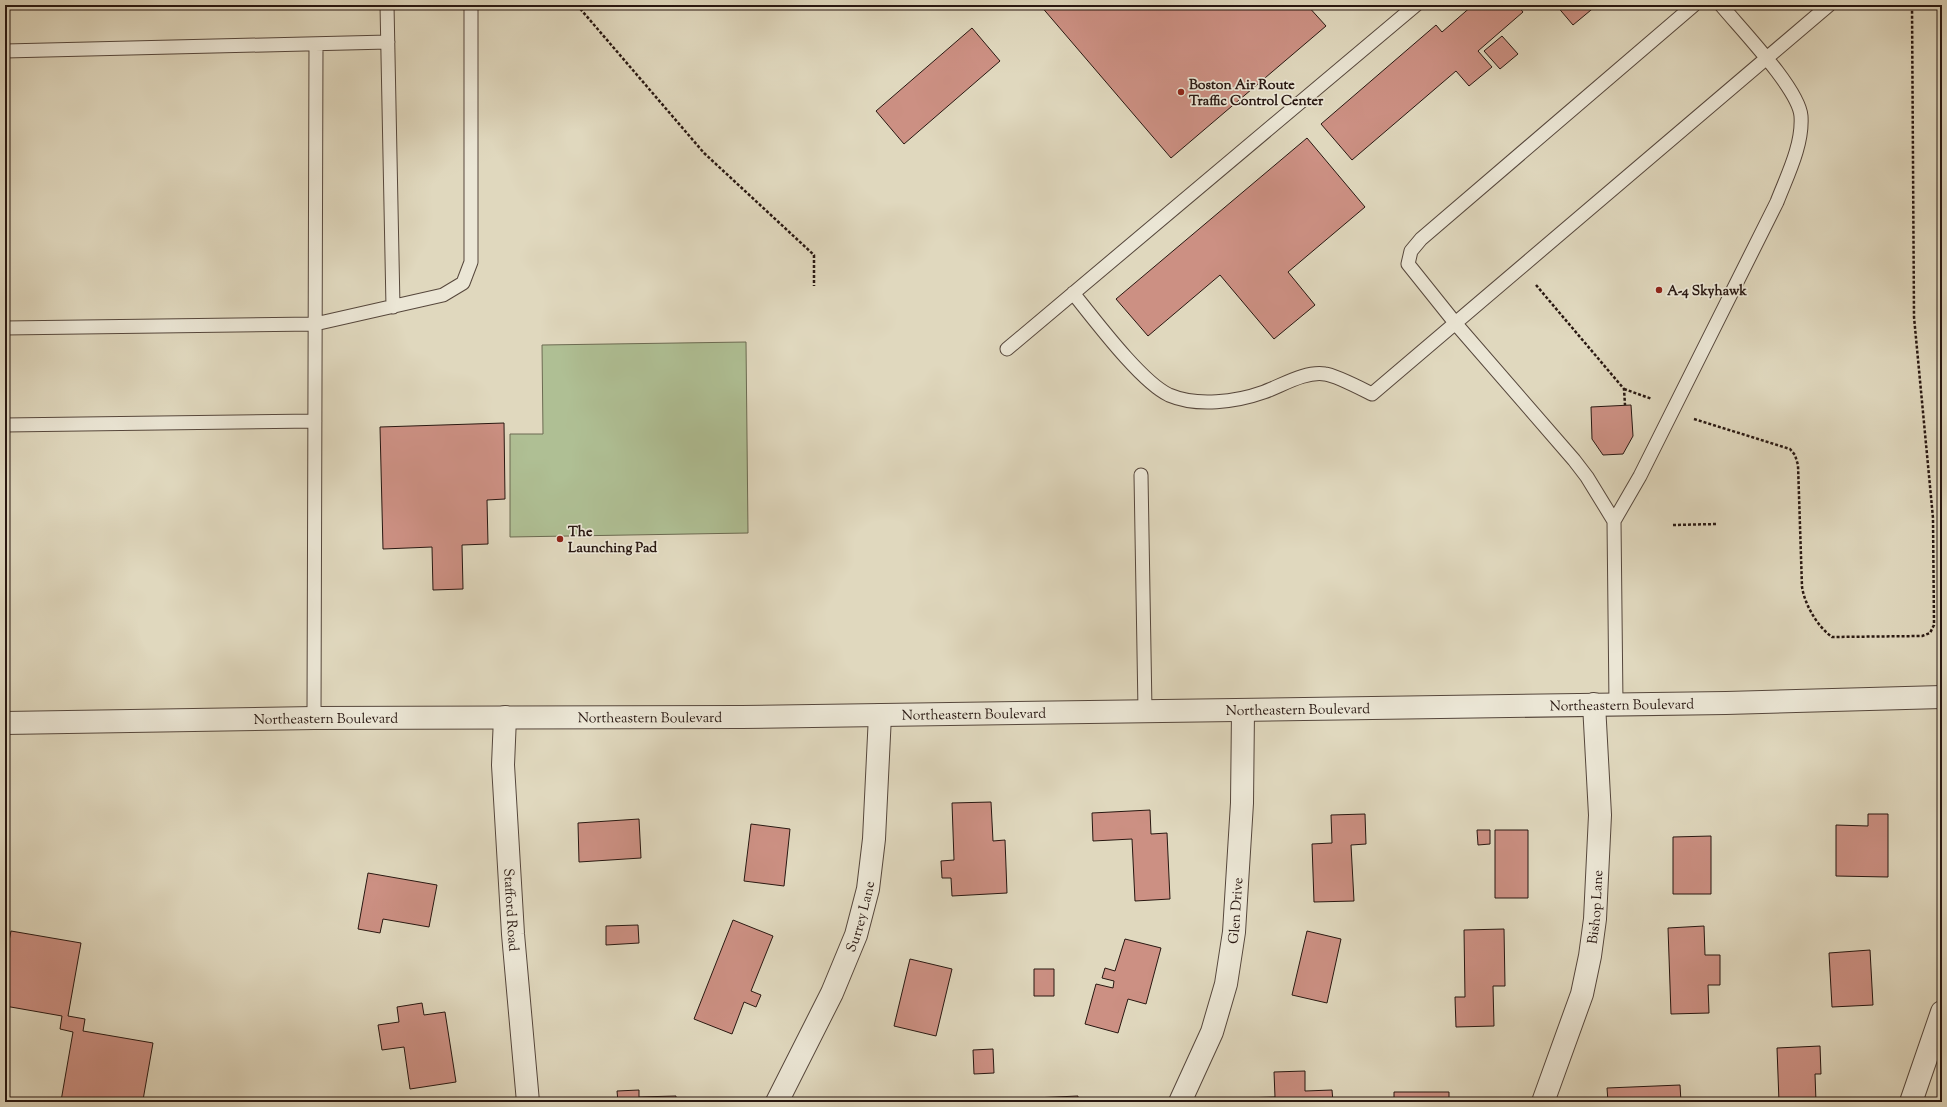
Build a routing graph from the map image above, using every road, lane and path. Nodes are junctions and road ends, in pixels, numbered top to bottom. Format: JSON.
{"nodes":[{"id":1,"x":387,"y":5,"type":"edge"},
{"id":2,"x":471,"y":5,"type":"edge"},
{"id":3,"x":577,"y":5,"type":"edge"},
{"id":4,"x":1416,"y":5,"type":"edge"},
{"id":5,"x":1694,"y":5,"type":"edge"},
{"id":6,"x":1721,"y":5,"type":"edge"},
{"id":7,"x":1829,"y":5,"type":"edge"},
{"id":8,"x":1912,"y":5,"type":"edge"},
{"id":9,"x":388,"y":42,"type":"junction"},
{"id":10,"x":316,"y":44,"type":"junction"},
{"id":11,"x":5,"y":51,"type":"edge"},
{"id":12,"x":1767,"y":59,"type":"junction"},
{"id":13,"x":814,"y":286,"type":"dead end"},
{"id":14,"x":1073,"y":293,"type":"junction"},
{"id":15,"x":1550,"y":302,"type":"dead end"},
{"id":16,"x":393,"y":307,"type":"junction"},
{"id":17,"x":315,"y":324,"type":"junction"},
{"id":18,"x":1456,"y":324,"type":"junction"},
{"id":19,"x":5,"y":328,"type":"edge"},
{"id":20,"x":1007,"y":349,"type":"dead end"},
{"id":21,"x":1624,"y":389,"type":"junction"},
{"id":22,"x":1657,"y":401,"type":"dead end"},
{"id":23,"x":1626,"y":405,"type":"dead end"},
{"id":24,"x":1691,"y":418,"type":"dead end"},
{"id":25,"x":315,"y":421,"type":"junction"},
{"id":26,"x":5,"y":425,"type":"edge"},
{"id":27,"x":1141,"y":475,"type":"dead end"},
{"id":28,"x":1614,"y":521,"type":"junction"},
{"id":29,"x":1717,"y":524,"type":"dead end"},
{"id":30,"x":1673,"y":525,"type":"dead end"},
{"id":31,"x":1942,"y":697,"type":"edge"},
{"id":32,"x":1594,"y":704,"type":"junction"},
{"id":33,"x":1616,"y":704,"type":"junction"},
{"id":34,"x":1145,"y":710,"type":"junction"},
{"id":35,"x":1244,"y":710,"type":"junction"},
{"id":36,"x":880,"y":715,"type":"junction"},
{"id":37,"x":505,"y":717,"type":"junction"},
{"id":38,"x":314,"y":718,"type":"junction"},
{"id":39,"x":5,"y":723,"type":"edge"},
{"id":40,"x":1942,"y":1012,"type":"edge"},
{"id":41,"x":528,"y":1102,"type":"edge"},
{"id":42,"x":777,"y":1102,"type":"edge"},
{"id":43,"x":1180,"y":1102,"type":"edge"},
{"id":44,"x":1543,"y":1102,"type":"edge"},
{"id":45,"x":1911,"y":1102,"type":"edge"}],
"edges":[{"from":1,"to":9,"type":"lane"},
{"from":2,"to":16,"type":"lane"},
{"from":3,"to":13,"type":"path"},
{"from":4,"to":14,"type":"lane"},
{"from":5,"to":18,"type":"lane"},
{"from":6,"to":12,"type":"lane"},
{"from":7,"to":12,"type":"lane"},
{"from":8,"to":24,"type":"path"},
{"from":9,"to":10,"type":"lane"},
{"from":9,"to":16,"type":"lane"},
{"from":10,"to":11,"type":"lane"},
{"from":10,"to":17,"type":"lane"},
{"from":12,"to":18,"type":"lane"},
{"from":12,"to":28,"type":"lane"},
{"from":14,"to":18,"type":"lane"},
{"from":14,"to":20,"type":"lane"},
{"from":15,"to":21,"type":"path"},
{"from":16,"to":17,"type":"lane"},
{"from":17,"to":19,"type":"lane"},
{"from":17,"to":25,"type":"lane"},
{"from":18,"to":28,"type":"lane"},
{"from":21,"to":22,"type":"path"},
{"from":21,"to":23,"type":"path"},
{"from":25,"to":26,"type":"lane"},
{"from":25,"to":38,"type":"lane"},
{"from":27,"to":34,"type":"lane"},
{"from":28,"to":33,"type":"lane"},
{"from":29,"to":30,"type":"path"},
{"from":31,"to":33,"type":"street","name":"Northeastern Boulevard"},
{"from":32,"to":33,"type":"street","name":"Northeastern Boulevard"},
{"from":32,"to":35,"type":"street","name":"Northeastern Boulevard"},
{"from":32,"to":44,"type":"street","name":"Bishop Lane"},
{"from":34,"to":35,"type":"street","name":"Northeastern Boulevard"},
{"from":34,"to":36,"type":"street","name":"Northeastern Boulevard"},
{"from":35,"to":43,"type":"street","name":"Glen Drive"},
{"from":36,"to":37,"type":"street","name":"Northeastern Boulevard"},
{"from":36,"to":42,"type":"street","name":"Surrey Lane"},
{"from":37,"to":38,"type":"street","name":"Northeastern Boulevard"},
{"from":37,"to":41,"type":"street","name":"Stafford Road"},
{"from":38,"to":39,"type":"street","name":"Northeastern Boulevard"},
{"from":40,"to":45,"type":"street"}]}
